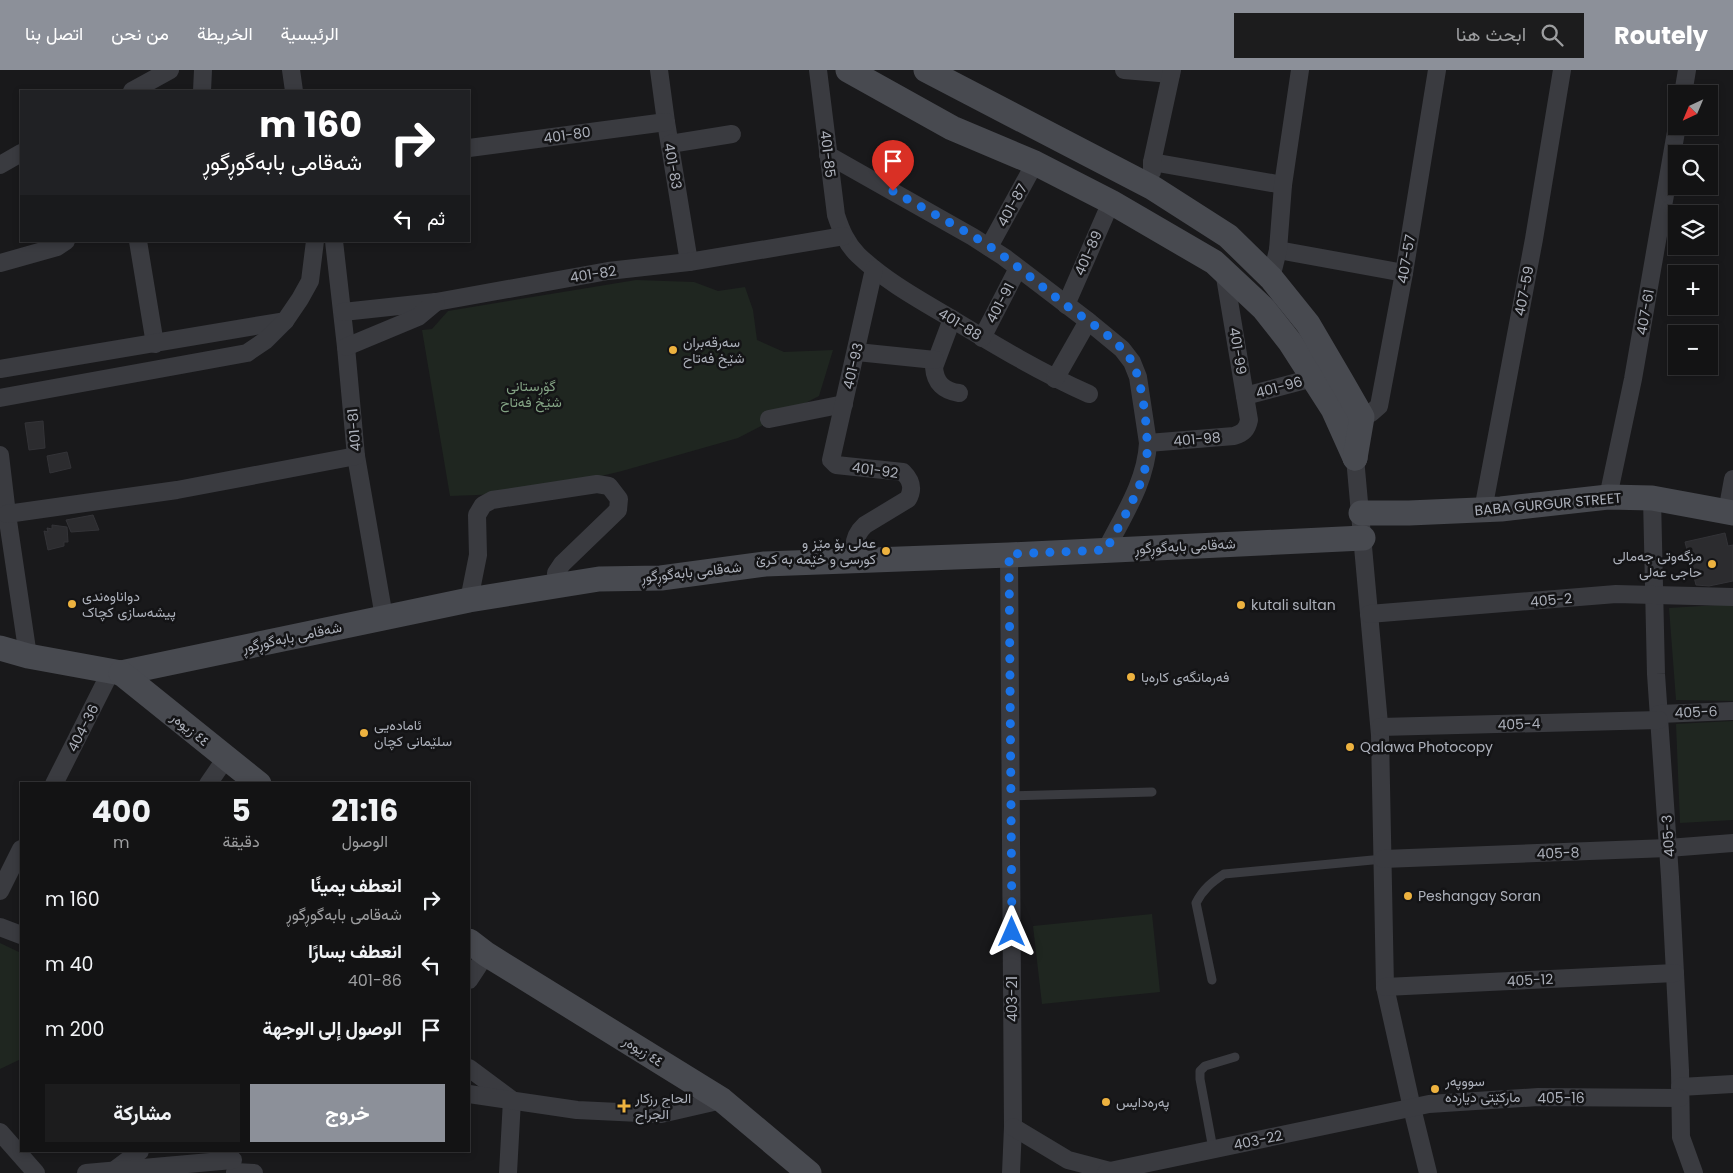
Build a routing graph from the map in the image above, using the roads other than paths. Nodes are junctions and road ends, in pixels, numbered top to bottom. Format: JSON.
{"nodes":[{"id":1,"x":170,"y":70,"type":"edge"},
{"id":2,"x":203,"y":70,"type":"edge"},
{"id":3,"x":291,"y":70,"type":"edge"},
{"id":4,"x":659,"y":70,"type":"edge"},
{"id":5,"x":818,"y":70,"type":"edge"},
{"id":6,"x":848,"y":70,"type":"edge"},
{"id":7,"x":926,"y":70,"type":"edge"},
{"id":8,"x":1124,"y":70,"type":"edge"},
{"id":9,"x":1300,"y":70,"type":"edge"},
{"id":10,"x":1437,"y":70,"type":"edge"},
{"id":11,"x":1562,"y":70,"type":"edge"},
{"id":12,"x":1687,"y":70,"type":"edge"},
{"id":13,"x":1171,"y":72,"type":"edge"},
{"id":14,"x":1684,"y":85,"type":"edge"},
{"id":15,"x":134,"y":90,"type":"edge"},
{"id":16,"x":202,"y":90,"type":"edge"},
{"id":17,"x":294,"y":90,"type":"edge"},
{"id":18,"x":973,"y":94,"type":"junction"},
{"id":19,"x":666,"y":122,"type":"junction"},
{"id":20,"x":952,"y":128,"type":"junction"},
{"id":21,"x":732,"y":134,"type":"dead end"},
{"id":22,"x":1675,"y":135,"type":"edge"},
{"id":23,"x":670,"y":144,"type":"junction"},
{"id":24,"x":470,"y":148,"type":"edge"},
{"id":25,"x":20,"y":154,"type":"edge"},
{"id":26,"x":828,"y":155,"type":"junction"},
{"id":27,"x":1152,"y":162,"type":"junction"},
{"id":28,"x":1035,"y":163,"type":"junction"},
{"id":29,"x":0,"y":165,"type":"edge"},
{"id":30,"x":1283,"y":185,"type":"junction"},
{"id":31,"x":1153,"y":188,"type":"junction"},
{"id":32,"x":1111,"y":202,"type":"junction"},
{"id":33,"x":844,"y":236,"type":"junction"},
{"id":34,"x":64,"y":242,"type":"edge"},
{"id":35,"x":138,"y":242,"type":"edge"},
{"id":36,"x":315,"y":242,"type":"edge"},
{"id":37,"x":334,"y":242,"type":"edge"},
{"id":38,"x":989,"y":247,"type":"junction"},
{"id":39,"x":1278,"y":250,"type":"junction"},
{"id":40,"x":689,"y":262,"type":"junction"},
{"id":41,"x":0,"y":263,"type":"edge"},
{"id":42,"x":1018,"y":268,"type":"junction"},
{"id":43,"x":874,"y":269,"type":"junction"},
{"id":44,"x":1224,"y":271,"type":"junction"},
{"id":45,"x":1404,"y":273,"type":"junction"},
{"id":46,"x":1271,"y":278,"type":"junction"},
{"id":47,"x":436,"y":302,"type":"junction"},
{"id":48,"x":1066,"y":305,"type":"junction"},
{"id":49,"x":342,"y":312,"type":"junction"},
{"id":50,"x":952,"y":319,"type":"junction"},
{"id":51,"x":285,"y":321,"type":"junction"},
{"id":52,"x":1088,"y":321,"type":"junction"},
{"id":53,"x":982,"y":338,"type":"junction"},
{"id":54,"x":155,"y":344,"type":"junction"},
{"id":55,"x":346,"y":347,"type":"junction"},
{"id":56,"x":857,"y":352,"type":"junction"},
{"id":57,"x":935,"y":360,"type":"junction"},
{"id":58,"x":0,"y":369,"type":"edge"},
{"id":59,"x":1314,"y":378,"type":"junction"},
{"id":60,"x":1055,"y":379,"type":"junction"},
{"id":61,"x":959,"y":393,"type":"dead end"},
{"id":62,"x":1089,"y":394,"type":"dead end"},
{"id":63,"x":1245,"y":396,"type":"junction"},
{"id":64,"x":0,"y":398,"type":"edge"},
{"id":65,"x":844,"y":404,"type":"junction"},
{"id":66,"x":769,"y":419,"type":"dead end"},
{"id":67,"x":1351,"y":421,"type":"junction"},
{"id":68,"x":1245,"y":430,"type":"joint"},
{"id":69,"x":1148,"y":443,"type":"junction"},
{"id":70,"x":0,"y":455,"type":"edge"},
{"id":71,"x":356,"y":456,"type":"junction"},
{"id":72,"x":1355,"y":458,"type":"joint"},
{"id":73,"x":833,"y":462,"type":"joint"},
{"id":74,"x":1733,"y":479,"type":"edge"},
{"id":75,"x":1608,"y":497,"type":"junction"},
{"id":76,"x":1652,"y":498,"type":"junction"},
{"id":77,"x":1484,"y":510,"type":"junction"},
{"id":78,"x":1730,"y":512,"type":"edge"},
{"id":79,"x":7,"y":514,"type":"junction"},
{"id":80,"x":1362,"y":526,"type":"junction"},
{"id":81,"x":1106,"y":550,"type":"junction"},
{"id":82,"x":1009,"y":554,"type":"junction"},
{"id":83,"x":857,"y":561,"type":"junction"},
{"id":84,"x":558,"y":586,"type":"junction"},
{"id":85,"x":1654,"y":596,"type":"junction"},
{"id":86,"x":1733,"y":597,"type":"edge"},
{"id":87,"x":469,"y":600,"type":"junction"},
{"id":88,"x":1369,"y":614,"type":"junction"},
{"id":89,"x":384,"y":617,"type":"junction"},
{"id":90,"x":9,"y":650,"type":"edge"},
{"id":91,"x":116,"y":672,"type":"junction"},
{"id":92,"x":1733,"y":711,"type":"edge"},
{"id":93,"x":1659,"y":717,"type":"junction"},
{"id":94,"x":1380,"y":727,"type":"junction"},
{"id":95,"x":226,"y":758,"type":"junction"},
{"id":96,"x":55,"y":782,"type":"edge"},
{"id":97,"x":209,"y":782,"type":"edge"},
{"id":98,"x":256,"y":782,"type":"edge"},
{"id":99,"x":1152,"y":792,"type":"dead end"},
{"id":100,"x":1011,"y":796,"type":"junction"},
{"id":101,"x":1733,"y":843,"type":"edge"},
{"id":102,"x":1668,"y":848,"type":"junction"},
{"id":103,"x":20,"y":850,"type":"edge"},
{"id":104,"x":1383,"y":859,"type":"junction"},
{"id":105,"x":0,"y":890,"type":"edge"},
{"id":106,"x":0,"y":927,"type":"edge"},
{"id":107,"x":20,"y":935,"type":"edge"},
{"id":108,"x":477,"y":947,"type":"edge"},
{"id":109,"x":1675,"y":973,"type":"junction"},
{"id":110,"x":470,"y":976,"type":"edge"},
{"id":111,"x":1212,"y":980,"type":"dead end"},
{"id":112,"x":1385,"y":987,"type":"junction"},
{"id":113,"x":1234,"y":1057,"type":"dead end"},
{"id":114,"x":470,"y":1069,"type":"edge"},
{"id":115,"x":1733,"y":1084,"type":"edge"},
{"id":116,"x":1680,"y":1092,"type":"junction"},
{"id":117,"x":470,"y":1094,"type":"edge"},
{"id":118,"x":512,"y":1100,"type":"junction"},
{"id":119,"x":722,"y":1100,"type":"junction"},
{"id":120,"x":1412,"y":1108,"type":"junction"},
{"id":121,"x":1013,"y":1126,"type":"junction"},
{"id":122,"x":0,"y":1132,"type":"edge"},
{"id":123,"x":1213,"y":1149,"type":"junction"},
{"id":124,"x":139,"y":1152,"type":"edge"},
{"id":125,"x":234,"y":1164,"type":"edge"},
{"id":126,"x":114,"y":1172,"type":"edge"},
{"id":127,"x":1108,"y":1172,"type":"edge"},
{"id":128,"x":1426,"y":1172,"type":"edge"},
{"id":129,"x":36,"y":1173,"type":"edge"},
{"id":130,"x":86,"y":1173,"type":"edge"},
{"id":131,"x":254,"y":1173,"type":"edge"},
{"id":132,"x":508,"y":1173,"type":"edge"},
{"id":133,"x":809,"y":1173,"type":"edge"},
{"id":134,"x":1011,"y":1173,"type":"edge"},
{"id":135,"x":1694,"y":1173,"type":"edge"}],
"edges":[{"from":1,"to":15,"type":"street"},
{"from":2,"to":16,"type":"street"},
{"from":3,"to":17,"type":"street"},
{"from":4,"to":19,"type":"street","name":"401-83"},
{"from":5,"to":26,"type":"street","name":"401-85"},
{"from":6,"to":20,"type":"street"},
{"from":7,"to":18,"type":"street"},
{"from":8,"to":13,"type":"street"},
{"from":9,"to":30,"type":"street"},
{"from":10,"to":45,"type":"street","name":"407-57"},
{"from":11,"to":77,"type":"street","name":"407-59"},
{"from":12,"to":14,"type":"street"},
{"from":13,"to":27,"type":"street"},
{"from":18,"to":20,"type":"street"},
{"from":18,"to":31,"type":"street"},
{"from":19,"to":23,"type":"street","name":"401-83"},
{"from":19,"to":24,"type":"street","name":"401-80"},
{"from":20,"to":28,"type":"street"},
{"from":21,"to":23,"type":"street"},
{"from":22,"to":75,"type":"street","name":"407-61"},
{"from":23,"to":40,"type":"street","name":"401-83"},
{"from":25,"to":29,"type":"street"},
{"from":26,"to":33,"type":"street","name":"401-85"},
{"from":26,"to":38,"type":"street"},
{"from":27,"to":30,"type":"street"},
{"from":27,"to":31,"type":"street"},
{"from":28,"to":32,"type":"street"},
{"from":28,"to":38,"type":"street","name":"401-87"},
{"from":30,"to":39,"type":"street"},
{"from":31,"to":46,"type":"street"},
{"from":32,"to":44,"type":"street"},
{"from":32,"to":48,"type":"street","name":"401-89"},
{"from":33,"to":40,"type":"street","name":"401-82"},
{"from":33,"to":43,"type":"street","name":"401-88"},
{"from":34,"to":41,"type":"street"},
{"from":35,"to":54,"type":"street"},
{"from":36,"to":51,"type":"street"},
{"from":37,"to":49,"type":"street","name":"401-81"},
{"from":38,"to":42,"type":"street"},
{"from":39,"to":45,"type":"street"},
{"from":39,"to":46,"type":"street"},
{"from":40,"to":47,"type":"street","name":"401-82"},
{"from":42,"to":48,"type":"street"},
{"from":42,"to":53,"type":"street","name":"401-91"},
{"from":43,"to":50,"type":"street","name":"401-88"},
{"from":43,"to":56,"type":"street","name":"401-93"},
{"from":44,"to":59,"type":"street"},
{"from":44,"to":63,"type":"street","name":"401-99"},
{"from":45,"to":67,"type":"street","name":"407-57"},
{"from":46,"to":67,"type":"street"},
{"from":47,"to":49,"type":"street","name":"401-82"},
{"from":47,"to":55,"type":"street"},
{"from":48,"to":52,"type":"street"},
{"from":49,"to":55,"type":"street","name":"401-81"},
{"from":50,"to":53,"type":"street","name":"401-88"},
{"from":50,"to":57,"type":"street"},
{"from":51,"to":54,"type":"street"},
{"from":51,"to":64,"type":"street"},
{"from":52,"to":60,"type":"street"},
{"from":52,"to":69,"type":"street"},
{"from":53,"to":60,"type":"street","name":"401-88"},
{"from":54,"to":58,"type":"street"},
{"from":55,"to":71,"type":"street","name":"401-81"},
{"from":56,"to":57,"type":"street"},
{"from":56,"to":65,"type":"street","name":"401-93"},
{"from":57,"to":61,"type":"street"},
{"from":59,"to":63,"type":"street","name":"401-96"},
{"from":59,"to":67,"type":"street"},
{"from":60,"to":62,"type":"street","name":"401-88"},
{"from":63,"to":68,"type":"street","name":"401-99"},
{"from":65,"to":66,"type":"street"},
{"from":65,"to":73,"type":"street","name":"401-93"},
{"from":67,"to":72,"type":"street"},
{"from":68,"to":69,"type":"street","name":"401-98"},
{"from":69,"to":81,"type":"street"},
{"from":70,"to":79,"type":"street"},
{"from":71,"to":79,"type":"street"},
{"from":71,"to":89,"type":"street","name":"401-81"},
{"from":72,"to":80,"type":"street"},
{"from":73,"to":83,"type":"street","name":"401-92"},
{"from":74,"to":78,"type":"street"},
{"from":75,"to":76,"type":"street","name":"BABA GURGUR STREET"},
{"from":75,"to":77,"type":"street","name":"BABA GURGUR STREET"},
{"from":76,"to":78,"type":"street","name":"BABA GURGUR STREET"},
{"from":76,"to":85,"type":"street","name":"405-3"},
{"from":77,"to":80,"type":"street","name":"BABA GURGUR STREET"},
{"from":79,"to":90,"type":"street"},
{"from":80,"to":81,"type":"street","name":"شەقامی بابەگوڕگوڕ"},
{"from":80,"to":88,"type":"street"},
{"from":81,"to":82,"type":"street","name":"شەقامی بابەگوڕگوڕ"},
{"from":82,"to":83,"type":"street","name":"شەقامی بابەگوڕگوڕ"},
{"from":82,"to":100,"type":"street","name":"403-21"},
{"from":83,"to":84,"type":"street","name":"شەقامی بابەگوڕگوڕ"},
{"from":84,"to":87,"type":"street","name":"شەقامی بابەگوڕگوڕ"},
{"from":84,"to":87,"type":"street"},
{"from":85,"to":86,"type":"street","name":"405-2"},
{"from":85,"to":88,"type":"street","name":"405-2"},
{"from":85,"to":93,"type":"street","name":"405-3"},
{"from":87,"to":89,"type":"street","name":"شەقامی بابەگوڕگوڕ"},
{"from":88,"to":94,"type":"street"},
{"from":89,"to":91,"type":"street","name":"شەقامی بابەگوڕگوڕ"},
{"from":90,"to":91,"type":"street","name":"شەقامی بابەگوڕگوڕ"},
{"from":91,"to":95,"type":"street","name":"٤٤ زیوەر"},
{"from":91,"to":96,"type":"street","name":"404-36"},
{"from":92,"to":93,"type":"street","name":"405-6"},
{"from":93,"to":94,"type":"street","name":"405-4"},
{"from":93,"to":102,"type":"street","name":"405-3"},
{"from":94,"to":104,"type":"street"},
{"from":95,"to":97,"type":"street"},
{"from":95,"to":98,"type":"street","name":"٤٤ زیوەر"},
{"from":99,"to":100,"type":"lane"},
{"from":100,"to":121,"type":"street","name":"403-21"},
{"from":101,"to":102,"type":"street","name":"405-8"},
{"from":102,"to":104,"type":"street","name":"405-8"},
{"from":102,"to":109,"type":"street","name":"405-3"},
{"from":103,"to":105,"type":"street"},
{"from":104,"to":111,"type":"lane"},
{"from":104,"to":112,"type":"street"},
{"from":106,"to":107,"type":"street"},
{"from":108,"to":110,"type":"street"},
{"from":108,"to":119,"type":"street","name":"٤٤ زیوەر"},
{"from":109,"to":112,"type":"street","name":"405-12"},
{"from":109,"to":116,"type":"street","name":"405-3"},
{"from":112,"to":120,"type":"street"},
{"from":113,"to":123,"type":"lane"},
{"from":114,"to":118,"type":"street"},
{"from":115,"to":116,"type":"street","name":"405-16"},
{"from":116,"to":120,"type":"street","name":"405-16"},
{"from":116,"to":135,"type":"street","name":"405-3"},
{"from":117,"to":118,"type":"street"},
{"from":118,"to":119,"type":"street"},
{"from":118,"to":132,"type":"street"},
{"from":119,"to":133,"type":"street","name":"٤٤ زیوەر"},
{"from":120,"to":123,"type":"street","name":"403-22"},
{"from":120,"to":128,"type":"street"},
{"from":121,"to":127,"type":"street"},
{"from":121,"to":134,"type":"street","name":"403-21"},
{"from":122,"to":129,"type":"street"},
{"from":123,"to":127,"type":"street","name":"403-22"},
{"from":124,"to":126,"type":"street"},
{"from":125,"to":126,"type":"street"},
{"from":125,"to":131,"type":"street"},
{"from":126,"to":130,"type":"street"}]}
